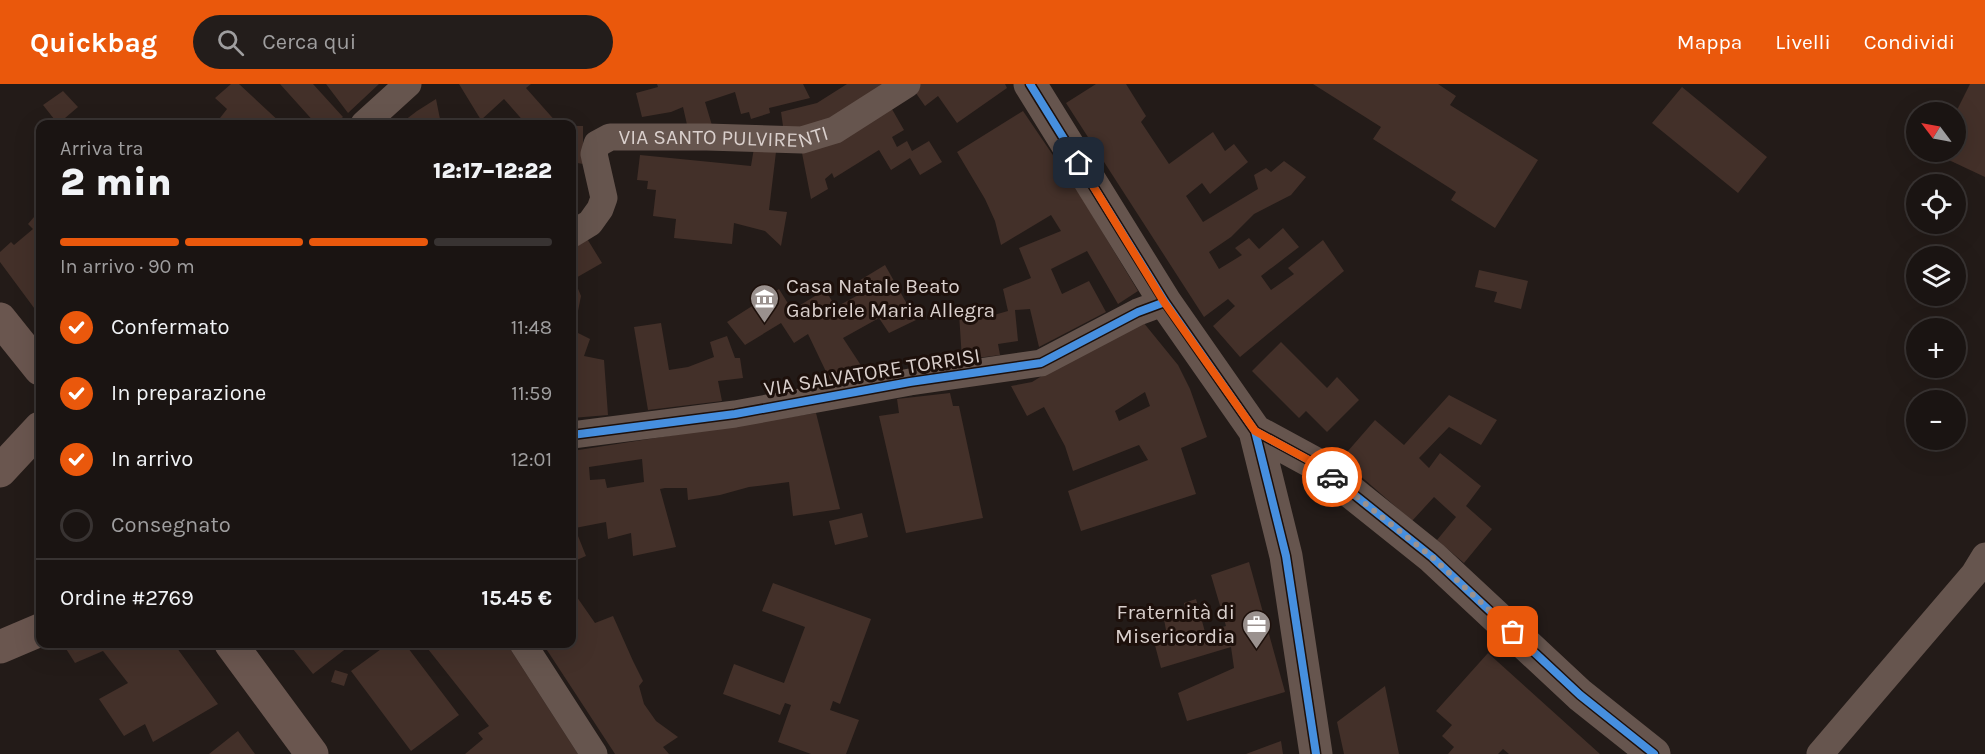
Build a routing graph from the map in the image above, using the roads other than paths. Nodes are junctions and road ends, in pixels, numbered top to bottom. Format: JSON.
{"nodes":[{"id":1,"x":408,"y":84,"type":"edge"},
{"id":2,"x":907,"y":84,"type":"edge"},
{"id":3,"x":1030,"y":84,"type":"edge"},
{"id":4,"x":368,"y":120,"type":"edge"},
{"id":5,"x":576,"y":232,"type":"edge"},
{"id":6,"x":1164,"y":302,"type":"junction"},
{"id":7,"x":0,"y":319,"type":"edge"},
{"id":8,"x":36,"y":364,"type":"edge"},
{"id":9,"x":1255,"y":431,"type":"junction"},
{"id":10,"x":36,"y":432,"type":"edge"},
{"id":11,"x":576,"y":434,"type":"edge"},
{"id":12,"x":36,"y":462,"type":"edge"},
{"id":13,"x":1,"y":470,"type":"edge"},
{"id":14,"x":1985,"y":556,"type":"edge"},
{"id":15,"x":36,"y":632,"type":"edge"},
{"id":16,"x":0,"y":647,"type":"edge"},
{"id":17,"x":526,"y":648,"type":"edge"},
{"id":18,"x":233,"y":651,"type":"edge"},
{"id":19,"x":312,"y":754,"type":"edge"},
{"id":20,"x":594,"y":754,"type":"edge"},
{"id":21,"x":1316,"y":754,"type":"edge"},
{"id":22,"x":1654,"y":754,"type":"edge"},
{"id":23,"x":1821,"y":754,"type":"edge"}],
"edges":[{"from":1,"to":4,"type":"street"},
{"from":2,"to":5,"type":"street","name":"VIA SANTO PULVIRENTI"},
{"from":3,"to":6,"type":"street"},
{"from":6,"to":9,"type":"street"},
{"from":6,"to":11,"type":"street","name":"VIA SALVATORE TORRISI"},
{"from":7,"to":8,"type":"main road"},
{"from":9,"to":21,"type":"street"},
{"from":9,"to":22,"type":"street"},
{"from":10,"to":13,"type":"main road"},
{"from":12,"to":13,"type":"main road"},
{"from":14,"to":23,"type":"street"},
{"from":15,"to":16,"type":"main road"},
{"from":17,"to":20,"type":"street"},
{"from":18,"to":19,"type":"main road"}]}
